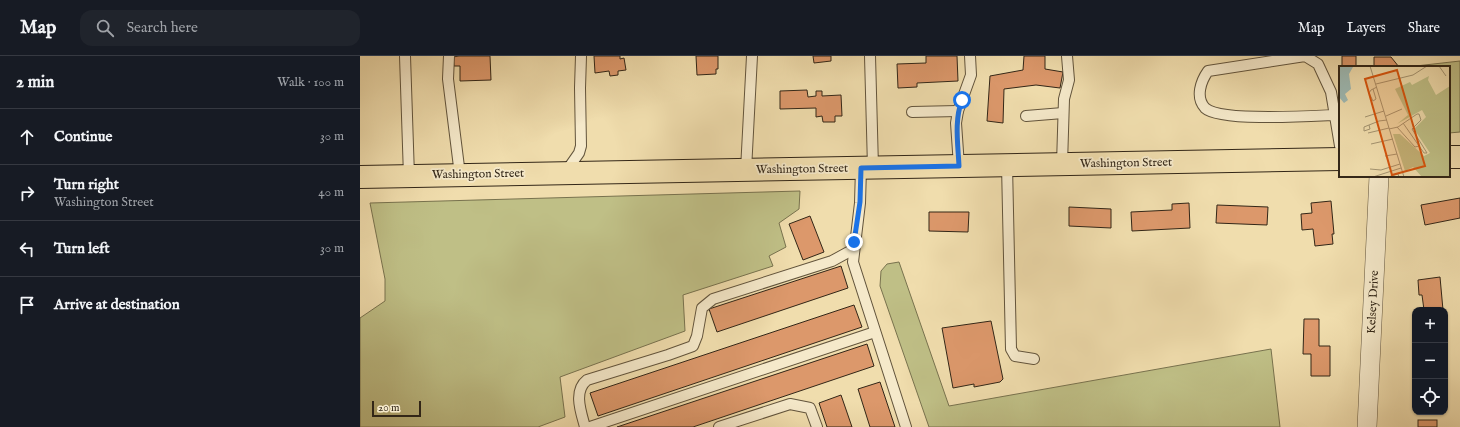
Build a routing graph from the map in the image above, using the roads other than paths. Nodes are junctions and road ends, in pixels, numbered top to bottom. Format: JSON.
{"nodes":[{"id":1,"x":405,"y":56,"type":"edge"},
{"id":2,"x":449,"y":56,"type":"edge"},
{"id":3,"x":581,"y":56,"type":"edge"},
{"id":4,"x":752,"y":56,"type":"edge"},
{"id":5,"x":870,"y":56,"type":"edge"},
{"id":6,"x":970,"y":56,"type":"edge"},
{"id":7,"x":1067,"y":56,"type":"edge"},
{"id":8,"x":958,"y":111,"type":"junction"},
{"id":9,"x":912,"y":112,"type":"dead end"},
{"id":10,"x":1063,"y":113,"type":"junction"},
{"id":11,"x":1335,"y":115,"type":"junction"},
{"id":12,"x":1026,"y":116,"type":"dead end"},
{"id":13,"x":1339,"y":140,"type":"edge"},
{"id":14,"x":1339,"y":159,"type":"edge"},
{"id":15,"x":1062,"y":164,"type":"junction"},
{"id":16,"x":1007,"y":165,"type":"junction"},
{"id":17,"x":959,"y":166,"type":"junction"},
{"id":18,"x":867,"y":168,"type":"junction"},
{"id":19,"x":746,"y":170,"type":"junction"},
{"id":20,"x":565,"y":173,"type":"junction"},
{"id":21,"x":460,"y":175,"type":"junction"},
{"id":22,"x":409,"y":176,"type":"junction"},
{"id":23,"x":360,"y":177,"type":"edge"},
{"id":24,"x":1379,"y":177,"type":"edge"},
{"id":25,"x":854,"y":249,"type":"junction"},
{"id":26,"x":875,"y":332,"type":"junction"},
{"id":27,"x":1034,"y":359,"type":"dead end"},
{"id":28,"x":585,"y":427,"type":"edge"},
{"id":29,"x":590,"y":427,"type":"edge"},
{"id":30,"x":719,"y":427,"type":"edge"},
{"id":31,"x":817,"y":427,"type":"edge"},
{"id":32,"x":906,"y":427,"type":"edge"},
{"id":33,"x":1367,"y":427,"type":"edge"}],
"edges":[{"from":1,"to":22,"type":"lane"},
{"from":2,"to":21,"type":"lane"},
{"from":3,"to":20,"type":"lane"},
{"from":4,"to":19,"type":"lane"},
{"from":5,"to":18,"type":"lane"},
{"from":6,"to":8,"type":"lane"},
{"from":7,"to":10,"type":"lane"},
{"from":8,"to":9,"type":"lane"},
{"from":8,"to":17,"type":"lane"},
{"from":10,"to":12,"type":"lane"},
{"from":10,"to":15,"type":"lane"},
{"from":11,"to":11,"type":"lane"},
{"from":11,"to":13,"type":"lane"},
{"from":14,"to":15,"type":"main road","name":"Washington Street"},
{"from":15,"to":16,"type":"main road","name":"Washington Street"},
{"from":16,"to":17,"type":"main road","name":"Washington Street"},
{"from":16,"to":27,"type":"lane"},
{"from":17,"to":18,"type":"main road","name":"Washington Street"},
{"from":18,"to":19,"type":"main road","name":"Washington Street"},
{"from":18,"to":25,"type":"lane"},
{"from":19,"to":20,"type":"main road","name":"Washington Street"},
{"from":20,"to":21,"type":"main road","name":"Washington Street"},
{"from":21,"to":22,"type":"main road","name":"Washington Street"},
{"from":22,"to":23,"type":"main road","name":"Washington Street"},
{"from":24,"to":33,"type":"street","name":"Kelsey Drive"},
{"from":25,"to":26,"type":"lane"},
{"from":25,"to":28,"type":"lane"},
{"from":26,"to":29,"type":"lane"},
{"from":26,"to":32,"type":"lane"},
{"from":30,"to":31,"type":"lane"}]}
